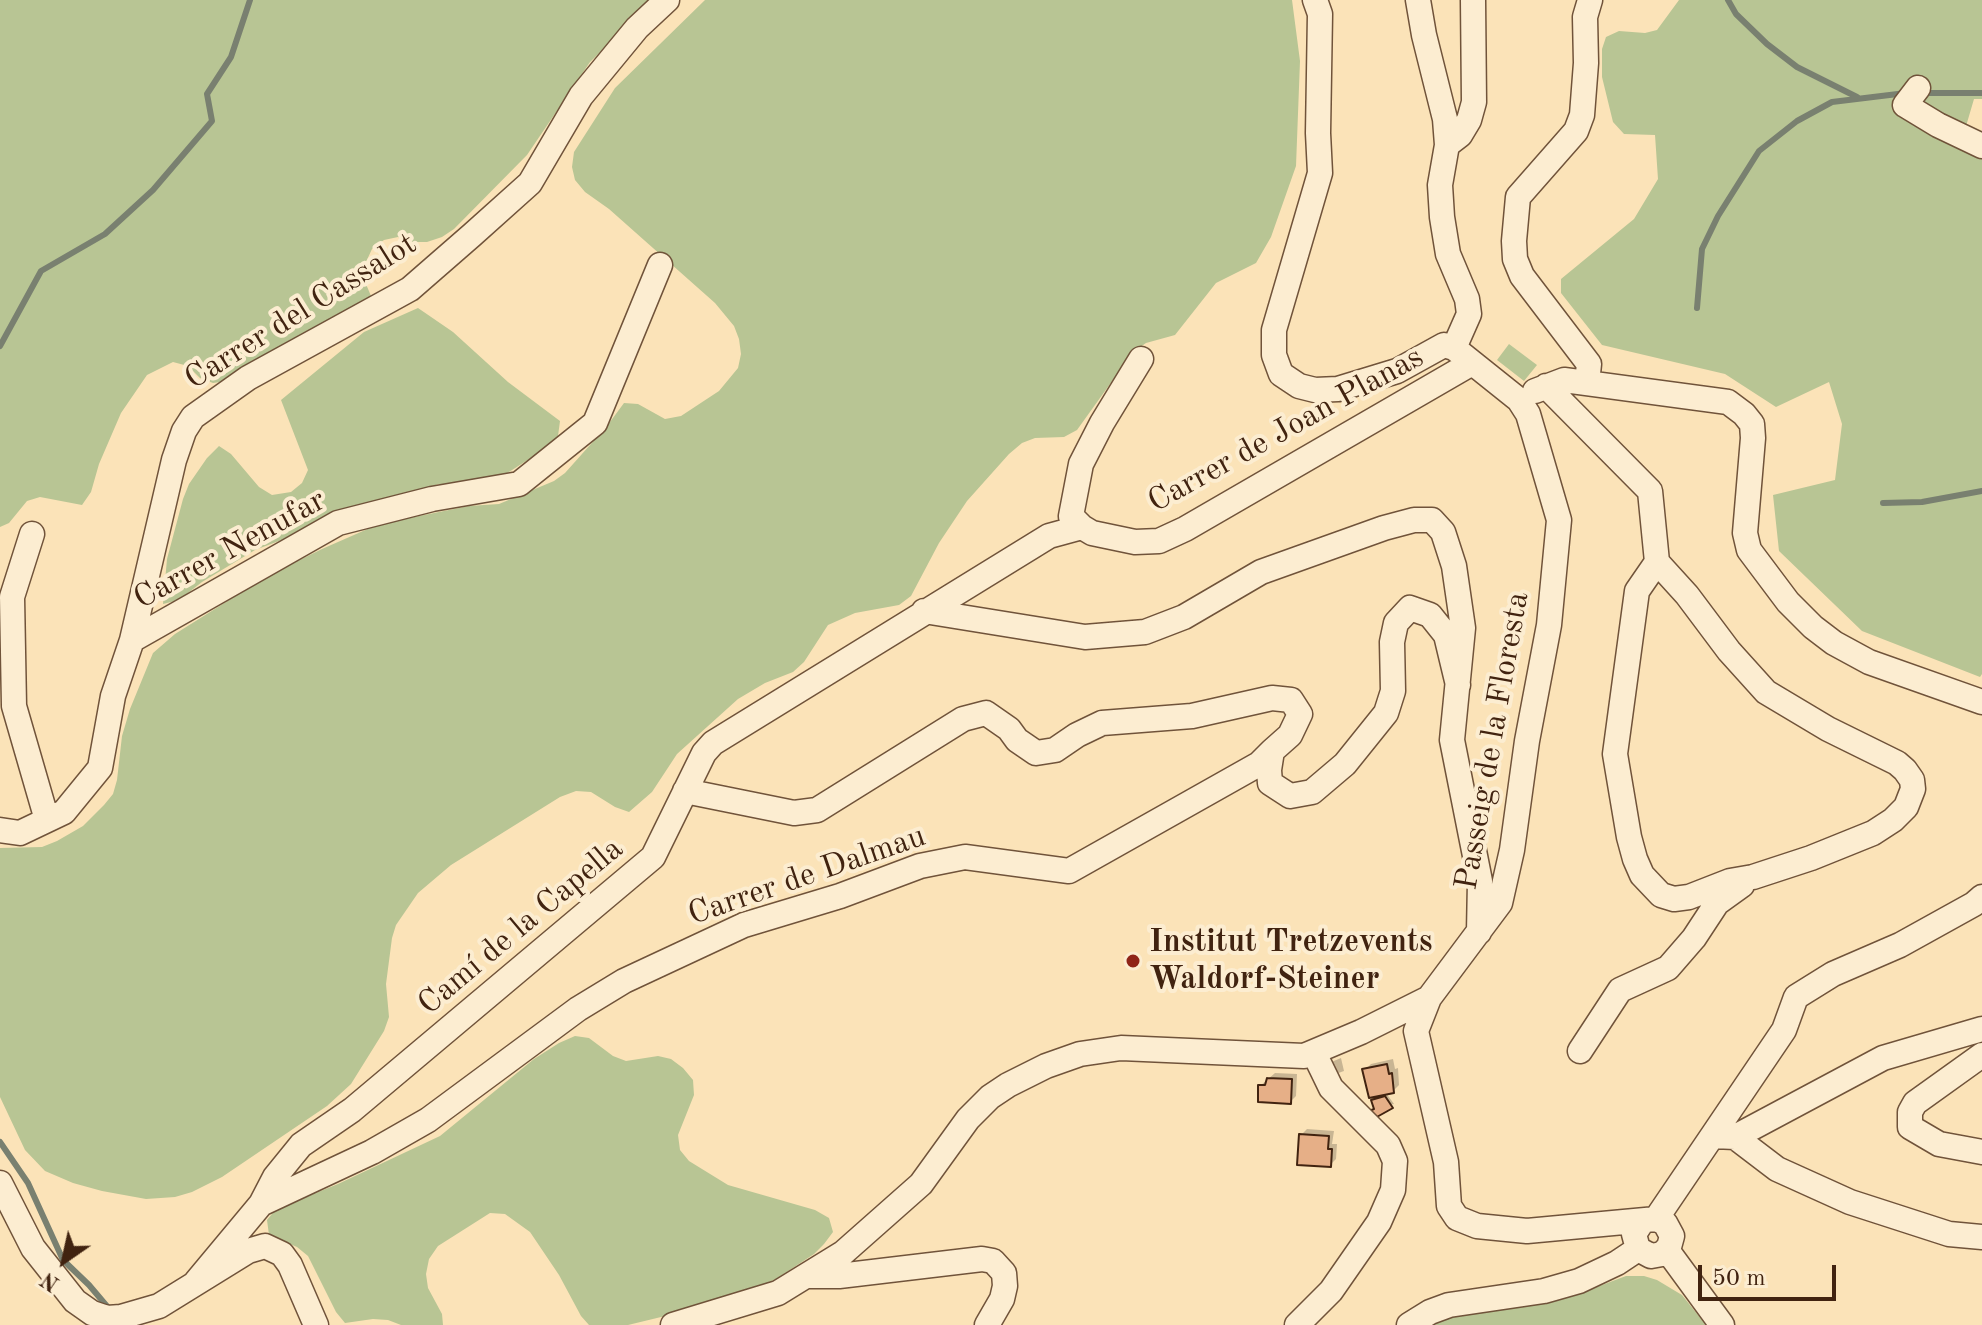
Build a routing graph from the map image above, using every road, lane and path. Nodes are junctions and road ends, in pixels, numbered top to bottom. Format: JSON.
{"nodes":[{"id":1,"x":667,"y":0,"type":"edge"},
{"id":2,"x":1315,"y":0,"type":"edge"},
{"id":3,"x":1418,"y":0,"type":"edge"},
{"id":4,"x":1473,"y":0,"type":"edge"},
{"id":5,"x":1590,"y":0,"type":"edge"},
{"id":6,"x":1918,"y":88,"type":"dead end"},
{"id":7,"x":1447,"y":145,"type":"junction"},
{"id":8,"x":1982,"y":146,"type":"edge"},
{"id":9,"x":660,"y":265,"type":"dead end"},
{"id":10,"x":1463,"y":355,"type":"junction"},
{"id":11,"x":1141,"y":359,"type":"dead end"},
{"id":12,"x":1587,"y":383,"type":"junction"},
{"id":13,"x":1546,"y":386,"type":"junction"},
{"id":14,"x":1519,"y":400,"type":"junction"},
{"id":15,"x":1082,"y":527,"type":"junction"},
{"id":16,"x":32,"y":534,"type":"dead end"},
{"id":17,"x":1657,"y":562,"type":"junction"},
{"id":18,"x":924,"y":611,"type":"junction"},
{"id":19,"x":132,"y":640,"type":"junction"},
{"id":20,"x":1458,"y":685,"type":"junction"},
{"id":21,"x":1982,"y":702,"type":"edge"},
{"id":22,"x":1272,"y":751,"type":"junction"},
{"id":23,"x":685,"y":791,"type":"junction"},
{"id":24,"x":47,"y":820,"type":"junction"},
{"id":25,"x":0,"y":830,"type":"edge"},
{"id":26,"x":1753,"y":877,"type":"junction"},
{"id":27,"x":1982,"y":897,"type":"edge"},
{"id":28,"x":1479,"y":932,"type":"junction"},
{"id":29,"x":1429,"y":998,"type":"junction"},
{"id":30,"x":1982,"y":1029,"type":"edge"},
{"id":31,"x":1580,"y":1051,"type":"dead end"},
{"id":32,"x":1314,"y":1053,"type":"junction"},
{"id":33,"x":1982,"y":1055,"type":"edge"},
{"id":34,"x":1724,"y":1136,"type":"junction"},
{"id":35,"x":1982,"y":1152,"type":"edge"},
{"id":36,"x":0,"y":1183,"type":"edge"},
{"id":37,"x":261,"y":1204,"type":"junction"},
{"id":38,"x":1649,"y":1220,"type":"junction"},
{"id":39,"x":1982,"y":1237,"type":"edge"},
{"id":40,"x":1638,"y":1249,"type":"junction"},
{"id":41,"x":1667,"y":1250,"type":"junction"},
{"id":42,"x":806,"y":1276,"type":"junction"},
{"id":43,"x":196,"y":1282,"type":"junction"},
{"id":44,"x":105,"y":1318,"type":"edge"},
{"id":45,"x":316,"y":1325,"type":"edge"},
{"id":46,"x":673,"y":1325,"type":"edge"},
{"id":47,"x":987,"y":1325,"type":"edge"},
{"id":48,"x":1297,"y":1325,"type":"edge"},
{"id":49,"x":1409,"y":1325,"type":"edge"},
{"id":50,"x":1722,"y":1325,"type":"edge"}],
"edges":[{"from":1,"to":19,"type":"street","name":"Carrer del Cassalot"},
{"from":2,"to":10,"type":"street"},
{"from":3,"to":7,"type":"street"},
{"from":4,"to":7,"type":"street"},
{"from":5,"to":12,"type":"street"},
{"from":6,"to":8,"type":"street"},
{"from":7,"to":10,"type":"street"},
{"from":9,"to":19,"type":"street","name":"Carrer Nenufar"},
{"from":10,"to":14,"type":"street"},
{"from":10,"to":15,"type":"street","name":"Carrer de Joan Planas"},
{"from":11,"to":15,"type":"street"},
{"from":12,"to":13,"type":"street"},
{"from":12,"to":21,"type":"street"},
{"from":13,"to":14,"type":"street"},
{"from":13,"to":17,"type":"street"},
{"from":14,"to":28,"type":"street","name":"Passeig de la Floresta"},
{"from":15,"to":18,"type":"street","name":"Camí de la Capella"},
{"from":16,"to":24,"type":"street"},
{"from":17,"to":26,"type":"street"},
{"from":17,"to":26,"type":"street"},
{"from":18,"to":20,"type":"street"},
{"from":18,"to":23,"type":"street","name":"Camí de la Capella"},
{"from":19,"to":24,"type":"street","name":"Carrer del Cassalot"},
{"from":20,"to":22,"type":"street"},
{"from":20,"to":28,"type":"street"},
{"from":22,"to":23,"type":"street","name":"Carrer de Dalmau"},
{"from":22,"to":37,"type":"street","name":"Carrer de Dalmau"},
{"from":23,"to":37,"type":"street","name":"Camí de la Capella"},
{"from":24,"to":25,"type":"street","name":"Carrer del Cassalot"},
{"from":26,"to":31,"type":"street"},
{"from":27,"to":34,"type":"street"},
{"from":28,"to":29,"type":"street","name":"Passeig de la Floresta"},
{"from":29,"to":32,"type":"street"},
{"from":29,"to":38,"type":"street","name":"Passeig de la Floresta"},
{"from":30,"to":34,"type":"street"},
{"from":32,"to":42,"type":"street"},
{"from":32,"to":48,"type":"street"},
{"from":33,"to":35,"type":"street"},
{"from":34,"to":38,"type":"street"},
{"from":34,"to":39,"type":"street"},
{"from":36,"to":44,"type":"street"},
{"from":37,"to":43,"type":"street","name":"Carrer de Dalmau"},
{"from":38,"to":40,"type":"street"},
{"from":38,"to":41,"type":"street"},
{"from":40,"to":41,"type":"street"},
{"from":40,"to":49,"type":"street"},
{"from":41,"to":50,"type":"street"},
{"from":42,"to":46,"type":"street"},
{"from":42,"to":47,"type":"street"},
{"from":43,"to":44,"type":"street"},
{"from":43,"to":45,"type":"street"}]}
